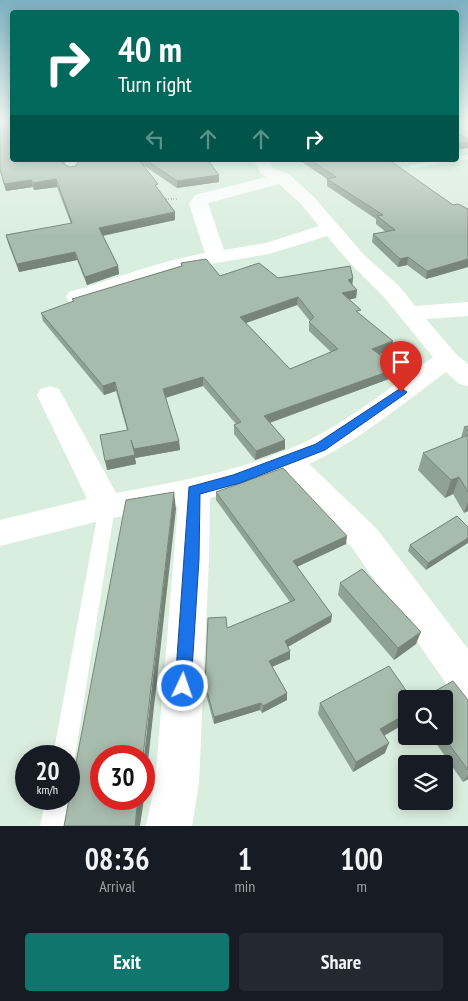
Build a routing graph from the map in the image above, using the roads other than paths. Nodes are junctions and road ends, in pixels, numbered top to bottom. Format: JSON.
{"nodes":[{"id":1,"x":262,"y":162,"type":"edge"},
{"id":2,"x":437,"y":162,"type":"edge"},
{"id":3,"x":413,"y":166,"type":"dead end"},
{"id":4,"x":282,"y":178,"type":"junction"},
{"id":5,"x":331,"y":228,"type":"junction"},
{"id":6,"x":217,"y":257,"type":"junction"},
{"id":7,"x":77,"y":297,"type":"edge"},
{"id":8,"x":468,"y":309,"type":"edge"},
{"id":9,"x":407,"y":312,"type":"junction"},
{"id":10,"x":457,"y":369,"type":"edge"},
{"id":11,"x":50,"y":395,"type":"dead end"},
{"id":12,"x":288,"y":460,"type":"junction"},
{"id":13,"x":194,"y":491,"type":"junction"},
{"id":14,"x":107,"y":508,"type":"junction"},
{"id":15,"x":0,"y":534,"type":"edge"},
{"id":16,"x":468,"y":681,"type":"edge"},
{"id":17,"x":66,"y":745,"type":"edge"},
{"id":18,"x":55,"y":810,"type":"edge"},
{"id":19,"x":52,"y":826,"type":"edge"},
{"id":20,"x":169,"y":826,"type":"edge"}],
"edges":[{"from":1,"to":4,"type":"street"},
{"from":2,"to":3,"type":"lane"},
{"from":4,"to":5,"type":"street"},
{"from":4,"to":6,"type":"street"},
{"from":5,"to":6,"type":"street"},
{"from":5,"to":9,"type":"street"},
{"from":6,"to":7,"type":"street"},
{"from":8,"to":9,"type":"street"},
{"from":9,"to":10,"type":"street"},
{"from":10,"to":12,"type":"street"},
{"from":11,"to":14,"type":"street"},
{"from":12,"to":13,"type":"street"},
{"from":12,"to":16,"type":"street"},
{"from":13,"to":14,"type":"street"},
{"from":13,"to":20,"type":"street"},
{"from":14,"to":15,"type":"street"},
{"from":14,"to":17,"type":"lane"},
{"from":18,"to":19,"type":"lane"}]}
